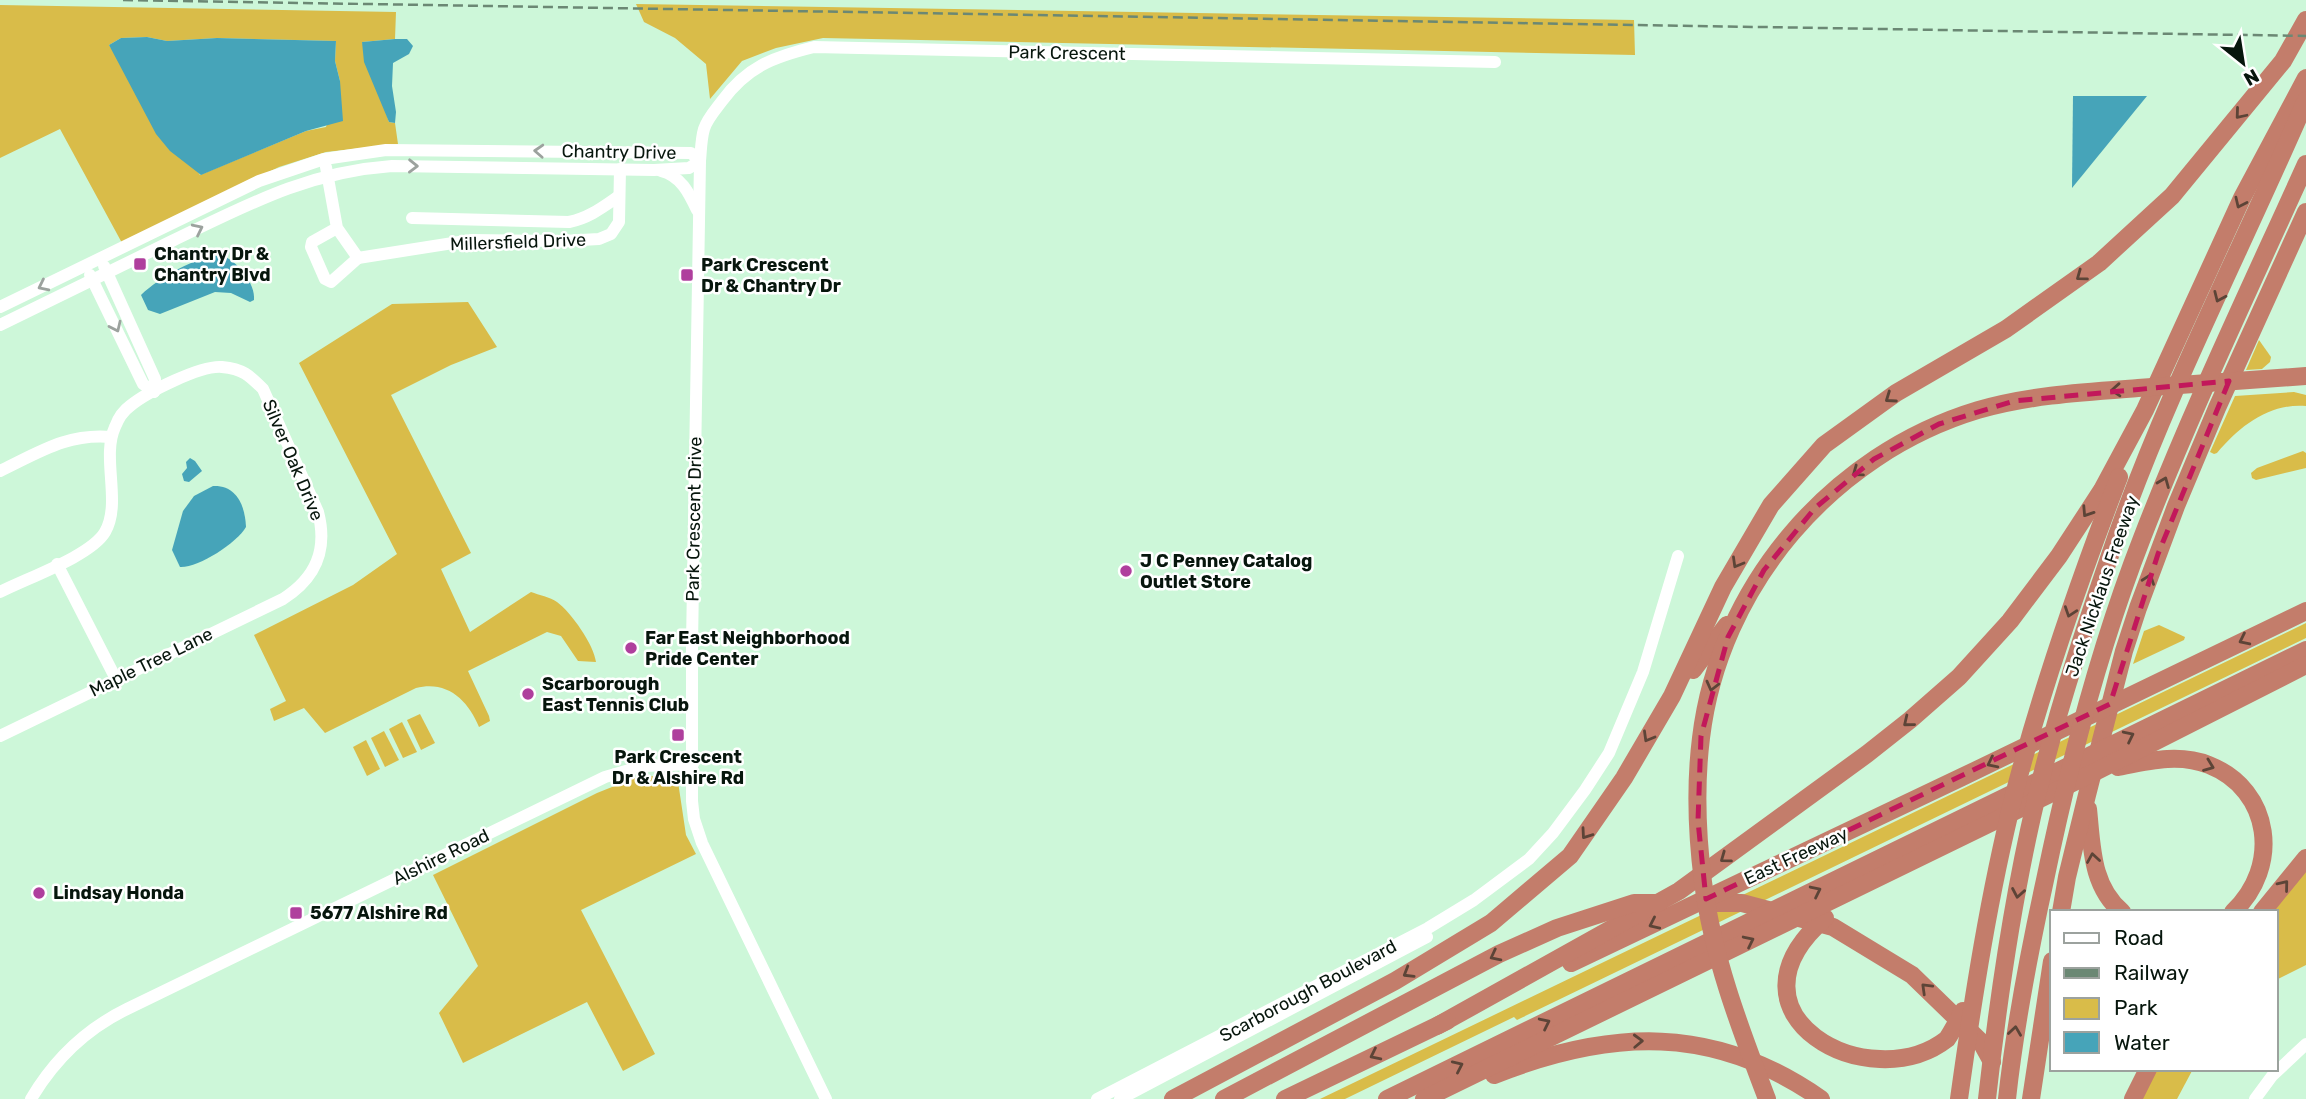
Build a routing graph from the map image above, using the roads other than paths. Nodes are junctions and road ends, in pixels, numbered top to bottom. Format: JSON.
{"nodes":[{"id":1,"x":2306,"y":20,"type":"edge"},
{"id":2,"x":1495,"y":62,"type":"dead end"},
{"id":3,"x":2306,"y":78,"type":"edge"},
{"id":4,"x":2306,"y":100,"type":"edge"},
{"id":5,"x":324,"y":159,"type":"junction"},
{"id":6,"x":700,"y":161,"type":"junction"},
{"id":7,"x":2306,"y":164,"type":"edge"},
{"id":8,"x":620,"y":169,"type":"junction"},
{"id":9,"x":654,"y":170,"type":"junction"},
{"id":10,"x":327,"y":175,"type":"junction"},
{"id":11,"x":619,"y":195,"type":"junction"},
{"id":12,"x":2306,"y":212,"type":"edge"},
{"id":13,"x":699,"y":215,"type":"junction"},
{"id":14,"x":412,"y":218,"type":"dead end"},
{"id":15,"x":337,"y":228,"type":"junction"},
{"id":16,"x":101,"y":258,"type":"junction"},
{"id":17,"x":358,"y":258,"type":"junction"},
{"id":18,"x":86,"y":265,"type":"junction"},
{"id":19,"x":107,"y":273,"type":"junction"},
{"id":20,"x":92,"y":280,"type":"junction"},
{"id":21,"x":0,"y":307,"type":"edge"},
{"id":22,"x":0,"y":325,"type":"edge"},
{"id":23,"x":2306,"y":376,"type":"edge"},
{"id":24,"x":154,"y":392,"type":"junction"},
{"id":25,"x":2145,"y":410,"type":"junction"},
{"id":26,"x":111,"y":437,"type":"junction"},
{"id":27,"x":0,"y":471,"type":"edge"},
{"id":28,"x":1678,"y":556,"type":"dead end"},
{"id":29,"x":57,"y":564,"type":"junction"},
{"id":30,"x":302,"y":586,"type":"joint"},
{"id":31,"x":0,"y":592,"type":"edge"},
{"id":32,"x":1746,"y":600,"type":"junction"},
{"id":33,"x":2306,"y":611,"type":"edge"},
{"id":34,"x":2306,"y":650,"type":"edge"},
{"id":35,"x":2306,"y":665,"type":"edge"},
{"id":36,"x":116,"y":679,"type":"junction"},
{"id":37,"x":1672,"y":696,"type":"junction"},
{"id":38,"x":0,"y":736,"type":"edge"},
{"id":39,"x":693,"y":764,"type":"junction"},
{"id":40,"x":2095,"y":772,"type":"junction"},
{"id":41,"x":2087,"y":795,"type":"junction"},
{"id":42,"x":2306,"y":858,"type":"edge"},
{"id":43,"x":1910,"y":863,"type":"junction"},
{"id":44,"x":1513,"y":873,"type":"junction"},
{"id":45,"x":2061,"y":910,"type":"edge"},
{"id":46,"x":2120,"y":910,"type":"edge"},
{"id":47,"x":2235,"y":910,"type":"edge"},
{"id":48,"x":2264,"y":910,"type":"edge"},
{"id":49,"x":1982,"y":958,"type":"junction"},
{"id":50,"x":2050,"y":974,"type":"edge"},
{"id":51,"x":1392,"y":1011,"type":"junction"},
{"id":52,"x":1437,"y":1026,"type":"junction"},
{"id":53,"x":2306,"y":1044,"type":"edge"},
{"id":54,"x":1828,"y":1064,"type":"dead end"},
{"id":55,"x":2278,"y":1070,"type":"edge"},
{"id":56,"x":2147,"y":1071,"type":"edge"},
{"id":57,"x":2277,"y":1071,"type":"edge"},
{"id":58,"x":1884,"y":1077,"type":"dead end"},
{"id":59,"x":31,"y":1099,"type":"edge"},
{"id":60,"x":826,"y":1099,"type":"edge"},
{"id":61,"x":1097,"y":1099,"type":"edge"},
{"id":62,"x":1120,"y":1099,"type":"edge"},
{"id":63,"x":1173,"y":1099,"type":"edge"},
{"id":64,"x":1198,"y":1099,"type":"edge"},
{"id":65,"x":1224,"y":1099,"type":"edge"},
{"id":66,"x":1285,"y":1099,"type":"edge"},
{"id":67,"x":1387,"y":1099,"type":"edge"},
{"id":68,"x":1423,"y":1099,"type":"edge"},
{"id":69,"x":1432,"y":1099,"type":"edge"},
{"id":70,"x":1767,"y":1099,"type":"edge"},
{"id":71,"x":1821,"y":1099,"type":"edge"},
{"id":72,"x":1959,"y":1099,"type":"edge"},
{"id":73,"x":1987,"y":1099,"type":"edge"},
{"id":74,"x":2009,"y":1099,"type":"edge"},
{"id":75,"x":2031,"y":1099,"type":"edge"},
{"id":76,"x":2133,"y":1099,"type":"edge"},
{"id":77,"x":2255,"y":1099,"type":"edge"}],
"edges":[{"from":1,"to":37,"type":"highway","one_way":true},
{"from":2,"to":6,"type":"street","name":"Park Crescent"},
{"from":3,"to":25,"type":"highway","one_way":true},
{"from":4,"to":73,"type":"highway","name":"Jack Nicklaus Freeway","one_way":true},
{"from":6,"to":5,"type":"street","name":"Chantry Drive","one_way":true},
{"from":5,"to":10,"type":"street"},
{"from":5,"to":16,"type":"street","name":"Chantry Drive"},
{"from":6,"to":9,"type":"street","name":"Chantry Drive"},
{"from":6,"to":13,"type":"street","name":"Park Crescent Drive"},
{"from":74,"to":7,"type":"highway","name":"Jack Nicklaus Freeway","one_way":true},
{"from":8,"to":9,"type":"street","name":"Chantry Drive"},
{"from":10,"to":8,"type":"street","name":"Chantry Drive","one_way":true},
{"from":8,"to":11,"type":"street","name":"Millersfield Drive"},
{"from":9,"to":13,"type":"street"},
{"from":10,"to":15,"type":"street"},
{"from":19,"to":10,"type":"street","name":"Chantry Drive","one_way":true},
{"from":11,"to":14,"type":"street"},
{"from":11,"to":17,"type":"street","name":"Millersfield Drive"},
{"from":41,"to":12,"type":"highway","one_way":true},
{"from":13,"to":39,"type":"street","name":"Park Crescent Drive"},
{"from":15,"to":17,"type":"street"},
{"from":15,"to":17,"type":"street"},
{"from":16,"to":18,"type":"street","name":"Chantry Drive"},
{"from":16,"to":19,"type":"street"},
{"from":18,"to":20,"type":"street"},
{"from":18,"to":21,"type":"street","name":"Chantry Drive","one_way":true},
{"from":19,"to":20,"type":"street","name":"Chantry Drive"},
{"from":19,"to":24,"type":"street"},
{"from":20,"to":22,"type":"street","name":"Chantry Drive"},
{"from":20,"to":24,"type":"street","one_way":true},
{"from":23,"to":32,"type":"highway","one_way":true},
{"from":24,"to":26,"type":"street","name":"Silver Oak Drive"},
{"from":24,"to":30,"type":"street","name":"Silver Oak Drive"},
{"from":25,"to":49,"type":"highway","one_way":true},
{"from":25,"to":52,"type":"highway","one_way":true},
{"from":26,"to":27,"type":"street"},
{"from":26,"to":29,"type":"street"},
{"from":28,"to":44,"type":"street","name":"Scarborough Boulevard"},
{"from":29,"to":31,"type":"street"},
{"from":29,"to":36,"type":"street"},
{"from":30,"to":36,"type":"street","name":"Maple Tree Lane"},
{"from":32,"to":37,"type":"highway"},
{"from":32,"to":70,"type":"highway","one_way":true},
{"from":33,"to":52,"type":"highway","name":"East Freeway","one_way":true},
{"from":67,"to":34,"type":"highway","one_way":true},
{"from":35,"to":40,"type":"highway"},
{"from":36,"to":38,"type":"street","name":"Maple Tree Lane"},
{"from":37,"to":63,"type":"highway","one_way":true},
{"from":39,"to":59,"type":"street","name":"Alshire Road"},
{"from":39,"to":60,"type":"street","name":"Park Crescent Drive"},
{"from":40,"to":43,"type":"highway"},
{"from":40,"to":47,"type":"highway","one_way":true},
{"from":41,"to":45,"type":"highway"},
{"from":46,"to":41,"type":"highway","one_way":true},
{"from":48,"to":42,"type":"highway","one_way":true},
{"from":43,"to":54,"type":"highway"},
{"from":68,"to":43,"type":"highway","one_way":true},
{"from":44,"to":61,"type":"street","name":"Scarborough Boulevard"},
{"from":44,"to":62,"type":"street","name":"Scarborough Boulevard"},
{"from":49,"to":58,"type":"highway"},
{"from":49,"to":72,"type":"highway"},
{"from":50,"to":75,"type":"highway"},
{"from":51,"to":64,"type":"highway"},
{"from":51,"to":65,"type":"highway"},
{"from":74,"to":51,"type":"highway","one_way":true},
{"from":52,"to":66,"type":"highway","name":"East Freeway","one_way":true},
{"from":53,"to":55,"type":"street"},
{"from":56,"to":76,"type":"highway"},
{"from":57,"to":77,"type":"street"},
{"from":69,"to":71,"type":"highway","one_way":true}]}
